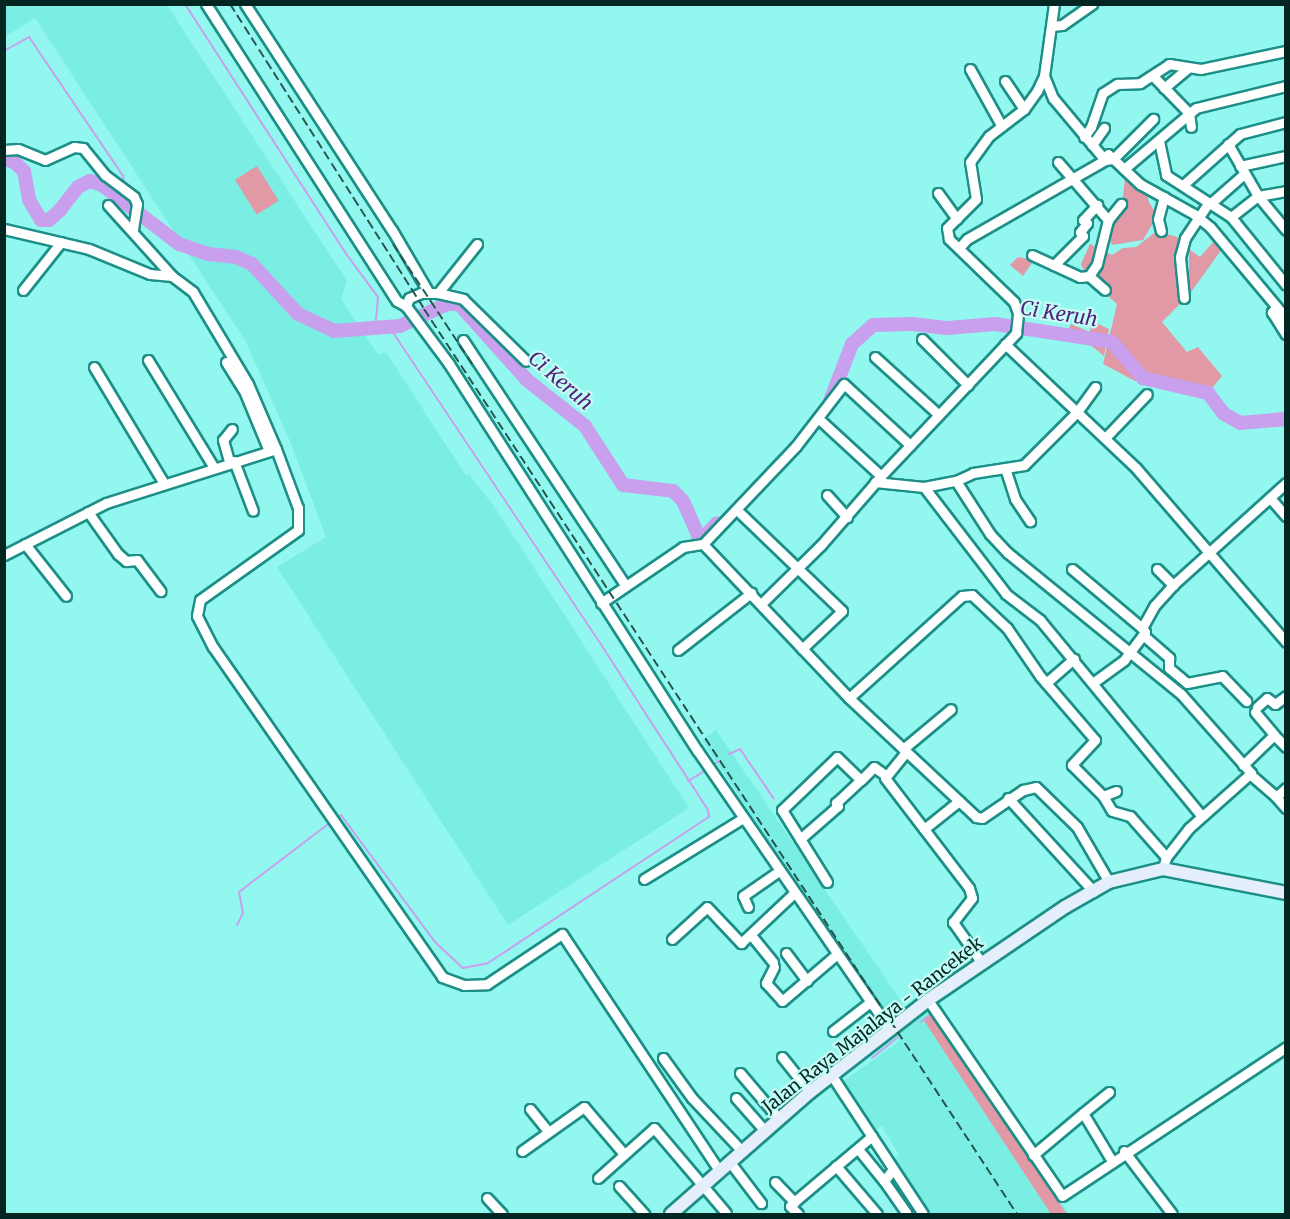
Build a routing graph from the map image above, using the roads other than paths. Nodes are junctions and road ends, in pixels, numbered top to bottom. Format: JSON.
{"nodes":[{"id":1,"x":206,"y":4,"type":"edge"},
{"id":2,"x":245,"y":4,"type":"edge"},
{"id":3,"x":1054,"y":4,"type":"edge"},
{"id":4,"x":1092,"y":4,"type":"edge"},
{"id":5,"x":1054,"y":26,"type":"junction"},
{"id":6,"x":1286,"y":51,"type":"edge"},
{"id":7,"x":970,"y":69,"type":"dead end"},
{"id":8,"x":1187,"y":69,"type":"junction"},
{"id":9,"x":1044,"y":76,"type":"junction"},
{"id":10,"x":1153,"y":76,"type":"junction"},
{"id":11,"x":1005,"y":81,"type":"dead end"},
{"id":12,"x":1286,"y":86,"type":"edge"},
{"id":13,"x":1164,"y":88,"type":"junction"},
{"id":14,"x":1024,"y":109,"type":"junction"},
{"id":15,"x":1189,"y":113,"type":"junction"},
{"id":16,"x":1154,"y":119,"type":"dead end"},
{"id":17,"x":1286,"y":122,"type":"edge"},
{"id":18,"x":1001,"y":125,"type":"junction"},
{"id":19,"x":1191,"y":127,"type":"dead end"},
{"id":20,"x":1104,"y":128,"type":"dead end"},
{"id":21,"x":1085,"y":135,"type":"junction"},
{"id":22,"x":1159,"y":141,"type":"junction"},
{"id":23,"x":1094,"y":143,"type":"junction"},
{"id":24,"x":1228,"y":144,"type":"junction"},
{"id":25,"x":4,"y":150,"type":"edge"},
{"id":26,"x":1286,"y":156,"type":"edge"},
{"id":27,"x":1109,"y":158,"type":"junction"},
{"id":28,"x":1058,"y":162,"type":"dead end"},
{"id":29,"x":1124,"y":169,"type":"junction"},
{"id":30,"x":1242,"y":170,"type":"junction"},
{"id":31,"x":1073,"y":180,"type":"junction"},
{"id":32,"x":1183,"y":185,"type":"junction"},
{"id":33,"x":1286,"y":191,"type":"edge"},
{"id":34,"x":938,"y":193,"type":"dead end"},
{"id":35,"x":1258,"y":196,"type":"junction"},
{"id":36,"x":1162,"y":200,"type":"junction"},
{"id":37,"x":1210,"y":202,"type":"junction"},
{"id":38,"x":1121,"y":204,"type":"dead end"},
{"id":39,"x":108,"y":205,"type":"dead end"},
{"id":40,"x":1097,"y":205,"type":"junction"},
{"id":41,"x":1231,"y":217,"type":"junction"},
{"id":42,"x":957,"y":219,"type":"junction"},
{"id":43,"x":1196,"y":220,"type":"junction"},
{"id":44,"x":1106,"y":228,"type":"junction"},
{"id":45,"x":5,"y":230,"type":"edge"},
{"id":46,"x":133,"y":230,"type":"junction"},
{"id":47,"x":1286,"y":230,"type":"edge"},
{"id":48,"x":1161,"y":231,"type":"dead end"},
{"id":49,"x":477,"y":244,"type":"dead end"},
{"id":50,"x":60,"y":246,"type":"junction"},
{"id":51,"x":959,"y":248,"type":"junction"},
{"id":52,"x":1032,"y":255,"type":"dead end"},
{"id":53,"x":1054,"y":265,"type":"junction"},
{"id":54,"x":172,"y":276,"type":"junction"},
{"id":55,"x":1089,"y":276,"type":"junction"},
{"id":56,"x":1286,"y":285,"type":"edge"},
{"id":57,"x":23,"y":290,"type":"dead end"},
{"id":58,"x":1105,"y":290,"type":"dead end"},
{"id":59,"x":434,"y":293,"type":"junction"},
{"id":60,"x":1184,"y":298,"type":"dead end"},
{"id":61,"x":406,"y":306,"type":"junction"},
{"id":62,"x":1275,"y":309,"type":"junction"},
{"id":63,"x":1286,"y":318,"type":"edge"},
{"id":64,"x":1286,"y":334,"type":"edge"},
{"id":65,"x":922,"y":339,"type":"dead end"},
{"id":66,"x":463,"y":340,"type":"dead end"},
{"id":67,"x":1005,"y":344,"type":"junction"},
{"id":68,"x":874,"y":357,"type":"dead end"},
{"id":69,"x":148,"y":360,"type":"dead end"},
{"id":70,"x":526,"y":361,"type":"dead end"},
{"id":71,"x":226,"y":362,"type":"dead end"},
{"id":72,"x":94,"y":368,"type":"dead end"},
{"id":73,"x":968,"y":385,"type":"junction"},
{"id":74,"x":1095,"y":387,"type":"dead end"},
{"id":75,"x":1147,"y":394,"type":"dead end"},
{"id":76,"x":1077,"y":412,"type":"junction"},
{"id":77,"x":939,"y":415,"type":"junction"},
{"id":78,"x":819,"y":419,"type":"junction"},
{"id":79,"x":232,"y":429,"type":"dead end"},
{"id":80,"x":1106,"y":437,"type":"junction"},
{"id":81,"x":910,"y":445,"type":"junction"},
{"id":82,"x":272,"y":450,"type":"junction"},
{"id":83,"x":231,"y":461,"type":"junction"},
{"id":84,"x":213,"y":466,"type":"junction"},
{"id":85,"x":1005,"y":468,"type":"junction"},
{"id":86,"x":878,"y":479,"type":"junction"},
{"id":87,"x":956,"y":481,"type":"junction"},
{"id":88,"x":163,"y":482,"type":"junction"},
{"id":89,"x":1286,"y":483,"type":"edge"},
{"id":90,"x":924,"y":487,"type":"junction"},
{"id":91,"x":827,"y":495,"type":"dead end"},
{"id":92,"x":1272,"y":502,"type":"junction"},
{"id":93,"x":254,"y":511,"type":"dead end"},
{"id":94,"x":738,"y":511,"type":"junction"},
{"id":95,"x":88,"y":512,"type":"junction"},
{"id":96,"x":1286,"y":516,"type":"edge"},
{"id":97,"x":847,"y":517,"type":"junction"},
{"id":98,"x":1030,"y":521,"type":"dead end"},
{"id":99,"x":25,"y":544,"type":"junction"},
{"id":100,"x":703,"y":544,"type":"junction"},
{"id":101,"x":1211,"y":552,"type":"junction"},
{"id":102,"x":4,"y":555,"type":"edge"},
{"id":103,"x":797,"y":569,"type":"junction"},
{"id":104,"x":1072,"y":569,"type":"dead end"},
{"id":105,"x":1157,"y":569,"type":"dead end"},
{"id":106,"x":1173,"y":585,"type":"junction"},
{"id":107,"x":626,"y":586,"type":"junction"},
{"id":108,"x":160,"y":591,"type":"dead end"},
{"id":109,"x":751,"y":593,"type":"junction"},
{"id":110,"x":66,"y":596,"type":"dead end"},
{"id":111,"x":601,"y":603,"type":"junction"},
{"id":112,"x":762,"y":603,"type":"junction"},
{"id":113,"x":1142,"y":632,"type":"junction"},
{"id":114,"x":1286,"y":642,"type":"edge"},
{"id":115,"x":802,"y":649,"type":"junction"},
{"id":116,"x":678,"y":650,"type":"dead end"},
{"id":117,"x":1131,"y":651,"type":"junction"},
{"id":118,"x":1074,"y":658,"type":"junction"},
{"id":119,"x":1094,"y":682,"type":"junction"},
{"id":120,"x":1046,"y":683,"type":"junction"},
{"id":121,"x":1286,"y":696,"type":"edge"},
{"id":122,"x":849,"y":698,"type":"junction"},
{"id":123,"x":1246,"y":701,"type":"dead end"},
{"id":124,"x":951,"y":709,"type":"dead end"},
{"id":125,"x":1274,"y":735,"type":"junction"},
{"id":126,"x":1286,"y":747,"type":"edge"},
{"id":127,"x":905,"y":751,"type":"junction"},
{"id":128,"x":1243,"y":765,"type":"junction"},
{"id":129,"x":885,"y":774,"type":"junction"},
{"id":130,"x":1251,"y":775,"type":"junction"},
{"id":131,"x":861,"y":780,"type":"junction"},
{"id":132,"x":1286,"y":788,"type":"edge"},
{"id":133,"x":1116,"y":791,"type":"dead end"},
{"id":134,"x":1103,"y":796,"type":"junction"},
{"id":135,"x":1276,"y":797,"type":"junction"},
{"id":136,"x":1008,"y":798,"type":"junction"},
{"id":137,"x":959,"y":801,"type":"junction"},
{"id":138,"x":1286,"y":808,"type":"edge"},
{"id":139,"x":1201,"y":815,"type":"junction"},
{"id":140,"x":743,"y":818,"type":"junction"},
{"id":141,"x":924,"y":829,"type":"junction"},
{"id":142,"x":800,"y":839,"type":"junction"},
{"id":143,"x":1165,"y":863,"type":"junction"},
{"id":144,"x":779,"y":871,"type":"junction"},
{"id":145,"x":644,"y":879,"type":"dead end"},
{"id":146,"x":827,"y":882,"type":"dead end"},
{"id":147,"x":1108,"y":882,"type":"junction"},
{"id":148,"x":1094,"y":892,"type":"junction"},
{"id":149,"x":794,"y":893,"type":"junction"},
{"id":150,"x":1286,"y":893,"type":"edge"},
{"id":151,"x":748,"y":907,"type":"dead end"},
{"id":152,"x":751,"y":935,"type":"junction"},
{"id":153,"x":672,"y":939,"type":"dead end"},
{"id":154,"x":786,"y":953,"type":"dead end"},
{"id":155,"x":837,"y":954,"type":"junction"},
{"id":156,"x":981,"y":962,"type":"junction"},
{"id":157,"x":807,"y":981,"type":"junction"},
{"id":158,"x":928,"y":1000,"type":"junction"},
{"id":159,"x":869,"y":1004,"type":"junction"},
{"id":160,"x":890,"y":1030,"type":"junction"},
{"id":161,"x":833,"y":1031,"type":"dead end"},
{"id":162,"x":1286,"y":1047,"type":"edge"},
{"id":163,"x":782,"y":1057,"type":"dead end"},
{"id":164,"x":663,"y":1058,"type":"dead end"},
{"id":165,"x":740,"y":1072,"type":"dead end"},
{"id":166,"x":832,"y":1076,"type":"junction"},
{"id":167,"x":810,"y":1092,"type":"junction"},
{"id":168,"x":1109,"y":1092,"type":"dead end"},
{"id":169,"x":736,"y":1098,"type":"dead end"},
{"id":170,"x":530,"y":1109,"type":"dead end"},
{"id":171,"x":1083,"y":1113,"type":"junction"},
{"id":172,"x":779,"y":1119,"type":"junction"},
{"id":173,"x":548,"y":1131,"type":"junction"},
{"id":174,"x":765,"y":1131,"type":"junction"},
{"id":175,"x":872,"y":1136,"type":"junction"},
{"id":176,"x":858,"y":1149,"type":"junction"},
{"id":177,"x":741,"y":1150,"type":"junction"},
{"id":178,"x":522,"y":1151,"type":"dead end"},
{"id":179,"x":1124,"y":1151,"type":"junction"},
{"id":180,"x":624,"y":1154,"type":"junction"},
{"id":181,"x":1033,"y":1155,"type":"junction"},
{"id":182,"x":729,"y":1161,"type":"junction"},
{"id":183,"x":1112,"y":1161,"type":"junction"},
{"id":184,"x":836,"y":1166,"type":"junction"},
{"id":185,"x":718,"y":1169,"type":"junction"},
{"id":186,"x":893,"y":1169,"type":"junction"},
{"id":187,"x":598,"y":1178,"type":"dead end"},
{"id":188,"x":884,"y":1181,"type":"junction"},
{"id":189,"x":775,"y":1182,"type":"dead end"},
{"id":190,"x":619,"y":1186,"type":"dead end"},
{"id":191,"x":700,"y":1186,"type":"junction"},
{"id":192,"x":487,"y":1198,"type":"dead end"},
{"id":193,"x":794,"y":1202,"type":"junction"},
{"id":194,"x":762,"y":1203,"type":"dead end"},
{"id":195,"x":921,"y":1211,"type":"edge"},
{"id":196,"x":726,"y":1213,"type":"dead end"},
{"id":197,"x":903,"y":1214,"type":"edge"},
{"id":198,"x":502,"y":1215,"type":"edge"},
{"id":199,"x":644,"y":1215,"type":"edge"},
{"id":200,"x":671,"y":1215,"type":"edge"},
{"id":201,"x":798,"y":1215,"type":"edge"},
{"id":202,"x":878,"y":1215,"type":"edge"},
{"id":203,"x":1172,"y":1215,"type":"edge"}],
"edges":[{"from":1,"to":61,"type":"street"},
{"from":2,"to":59,"type":"street"},
{"from":3,"to":5,"type":"street"},
{"from":4,"to":5,"type":"street"},
{"from":5,"to":9,"type":"street"},
{"from":6,"to":8,"type":"street"},
{"from":7,"to":18,"type":"street"},
{"from":8,"to":10,"type":"street"},
{"from":8,"to":13,"type":"street"},
{"from":9,"to":14,"type":"street"},
{"from":9,"to":21,"type":"street"},
{"from":10,"to":13,"type":"street"},
{"from":10,"to":21,"type":"street"},
{"from":11,"to":14,"type":"street"},
{"from":12,"to":15,"type":"street"},
{"from":13,"to":15,"type":"street"},
{"from":14,"to":18,"type":"street"},
{"from":15,"to":19,"type":"street"},
{"from":15,"to":22,"type":"street"},
{"from":16,"to":27,"type":"street"},
{"from":17,"to":24,"type":"street"},
{"from":18,"to":42,"type":"street"},
{"from":20,"to":23,"type":"street"},
{"from":21,"to":23,"type":"street"},
{"from":22,"to":29,"type":"street"},
{"from":22,"to":32,"type":"street"},
{"from":23,"to":27,"type":"street"},
{"from":24,"to":30,"type":"street"},
{"from":24,"to":32,"type":"street"},
{"from":25,"to":46,"type":"street"},
{"from":26,"to":30,"type":"street"},
{"from":27,"to":29,"type":"street"},
{"from":27,"to":31,"type":"street"},
{"from":28,"to":31,"type":"street"},
{"from":29,"to":36,"type":"street"},
{"from":30,"to":35,"type":"street"},
{"from":30,"to":37,"type":"street"},
{"from":31,"to":40,"type":"street"},
{"from":31,"to":51,"type":"street"},
{"from":32,"to":37,"type":"street"},
{"from":33,"to":35,"type":"street"},
{"from":34,"to":42,"type":"street"},
{"from":35,"to":41,"type":"street"},
{"from":35,"to":47,"type":"street"},
{"from":36,"to":43,"type":"street"},
{"from":36,"to":48,"type":"street"},
{"from":37,"to":41,"type":"street"},
{"from":37,"to":43,"type":"street"},
{"from":38,"to":44,"type":"street"},
{"from":39,"to":46,"type":"street"},
{"from":40,"to":44,"type":"street"},
{"from":40,"to":53,"type":"street"},
{"from":41,"to":56,"type":"street"},
{"from":42,"to":51,"type":"street"},
{"from":43,"to":60,"type":"street"},
{"from":43,"to":62,"type":"street"},
{"from":44,"to":55,"type":"street"},
{"from":45,"to":50,"type":"street"},
{"from":46,"to":54,"type":"street"},
{"from":49,"to":59,"type":"street"},
{"from":50,"to":54,"type":"street"},
{"from":50,"to":57,"type":"street"},
{"from":51,"to":67,"type":"street"},
{"from":52,"to":53,"type":"street"},
{"from":53,"to":55,"type":"street"},
{"from":54,"to":82,"type":"street"},
{"from":55,"to":58,"type":"street"},
{"from":59,"to":61,"type":"street"},
{"from":59,"to":70,"type":"street"},
{"from":61,"to":111,"type":"street"},
{"from":62,"to":63,"type":"street"},
{"from":62,"to":64,"type":"street"},
{"from":65,"to":73,"type":"street"},
{"from":66,"to":107,"type":"street"},
{"from":67,"to":73,"type":"street"},
{"from":67,"to":76,"type":"street"},
{"from":68,"to":77,"type":"street"},
{"from":69,"to":84,"type":"street"},
{"from":71,"to":82,"type":"street"},
{"from":72,"to":88,"type":"street"},
{"from":73,"to":77,"type":"street"},
{"from":74,"to":76,"type":"street"},
{"from":75,"to":80,"type":"street"},
{"from":76,"to":80,"type":"street"},
{"from":76,"to":85,"type":"street"},
{"from":77,"to":81,"type":"street"},
{"from":78,"to":81,"type":"street"},
{"from":78,"to":86,"type":"street"},
{"from":78,"to":94,"type":"street"},
{"from":79,"to":83,"type":"street"},
{"from":80,"to":101,"type":"street"},
{"from":81,"to":86,"type":"street"},
{"from":82,"to":83,"type":"street"},
{"from":82,"to":185,"type":"street"},
{"from":83,"to":84,"type":"street"},
{"from":83,"to":93,"type":"street"},
{"from":84,"to":88,"type":"street"},
{"from":85,"to":87,"type":"street"},
{"from":85,"to":98,"type":"street"},
{"from":86,"to":90,"type":"street"},
{"from":86,"to":97,"type":"street"},
{"from":87,"to":90,"type":"street"},
{"from":87,"to":117,"type":"street"},
{"from":88,"to":95,"type":"street"},
{"from":89,"to":92,"type":"street"},
{"from":90,"to":118,"type":"street"},
{"from":91,"to":97,"type":"street"},
{"from":92,"to":96,"type":"street"},
{"from":92,"to":101,"type":"street"},
{"from":94,"to":100,"type":"street"},
{"from":94,"to":103,"type":"street"},
{"from":95,"to":99,"type":"street"},
{"from":95,"to":108,"type":"street"},
{"from":97,"to":103,"type":"street"},
{"from":99,"to":102,"type":"street"},
{"from":99,"to":110,"type":"street"},
{"from":100,"to":107,"type":"street"},
{"from":100,"to":109,"type":"street"},
{"from":101,"to":106,"type":"street"},
{"from":101,"to":114,"type":"street"},
{"from":103,"to":112,"type":"street"},
{"from":103,"to":115,"type":"street"},
{"from":104,"to":113,"type":"street"},
{"from":105,"to":106,"type":"street"},
{"from":106,"to":113,"type":"street"},
{"from":107,"to":111,"type":"street"},
{"from":109,"to":112,"type":"street"},
{"from":109,"to":116,"type":"street"},
{"from":111,"to":140,"type":"street"},
{"from":112,"to":115,"type":"street"},
{"from":113,"to":117,"type":"street"},
{"from":113,"to":123,"type":"street"},
{"from":115,"to":122,"type":"street"},
{"from":117,"to":119,"type":"street"},
{"from":117,"to":128,"type":"street"},
{"from":118,"to":119,"type":"street"},
{"from":118,"to":120,"type":"street"},
{"from":119,"to":139,"type":"street"},
{"from":120,"to":122,"type":"street"},
{"from":120,"to":134,"type":"street"},
{"from":121,"to":125,"type":"street"},
{"from":122,"to":127,"type":"street"},
{"from":124,"to":127,"type":"street"},
{"from":125,"to":126,"type":"street"},
{"from":125,"to":128,"type":"street"},
{"from":127,"to":129,"type":"street"},
{"from":127,"to":137,"type":"street"},
{"from":128,"to":130,"type":"street"},
{"from":129,"to":131,"type":"street"},
{"from":129,"to":141,"type":"street"},
{"from":130,"to":135,"type":"street"},
{"from":130,"to":139,"type":"street"},
{"from":131,"to":142,"type":"street"},
{"from":131,"to":142,"type":"street"},
{"from":132,"to":135,"type":"street"},
{"from":133,"to":134,"type":"street"},
{"from":134,"to":143,"type":"street"},
{"from":135,"to":138,"type":"street"},
{"from":136,"to":137,"type":"street"},
{"from":136,"to":147,"type":"street"},
{"from":136,"to":148,"type":"street"},
{"from":137,"to":141,"type":"street"},
{"from":139,"to":143,"type":"street"},
{"from":140,"to":144,"type":"street"},
{"from":140,"to":145,"type":"street"},
{"from":141,"to":156,"type":"street"},
{"from":142,"to":146,"type":"street"},
{"from":143,"to":147,"type":"main road","name":"Jalan Raya Majalaya - Rancekek"},
{"from":143,"to":150,"type":"main road","name":"Jalan Raya Majalaya - Rancekek"},
{"from":144,"to":149,"type":"street"},
{"from":144,"to":151,"type":"street"},
{"from":147,"to":148,"type":"main road","name":"Jalan Raya Majalaya - Rancekek"},
{"from":148,"to":156,"type":"main road","name":"Jalan Raya Majalaya - Rancekek"},
{"from":149,"to":152,"type":"street"},
{"from":149,"to":155,"type":"street"},
{"from":152,"to":153,"type":"street"},
{"from":152,"to":157,"type":"street"},
{"from":154,"to":157,"type":"street"},
{"from":155,"to":157,"type":"street"},
{"from":155,"to":159,"type":"street"},
{"from":156,"to":158,"type":"main road","name":"Jalan Raya Majalaya - Rancekek"},
{"from":158,"to":160,"type":"main road","name":"Jalan Raya Majalaya - Rancekek"},
{"from":158,"to":181,"type":"street"},
{"from":159,"to":160,"type":"street"},
{"from":159,"to":161,"type":"street"},
{"from":160,"to":166,"type":"main road","name":"Jalan Raya Majalaya - Rancekek"},
{"from":162,"to":179,"type":"street"},
{"from":163,"to":167,"type":"street"},
{"from":164,"to":177,"type":"street"},
{"from":165,"to":172,"type":"street"},
{"from":166,"to":167,"type":"main road","name":"Jalan Raya Majalaya - Rancekek"},
{"from":166,"to":175,"type":"street"},
{"from":167,"to":172,"type":"main road","name":"Jalan Raya Majalaya - Rancekek"},
{"from":168,"to":171,"type":"street"},
{"from":169,"to":174,"type":"street"},
{"from":170,"to":173,"type":"street"},
{"from":171,"to":181,"type":"street"},
{"from":171,"to":183,"type":"street"},
{"from":172,"to":174,"type":"main road","name":"Jalan Raya Majalaya - Rancekek"},
{"from":173,"to":178,"type":"street"},
{"from":173,"to":180,"type":"street"},
{"from":174,"to":177,"type":"main road","name":"Jalan Raya Majalaya - Rancekek"},
{"from":175,"to":176,"type":"street"},
{"from":175,"to":186,"type":"street"},
{"from":176,"to":184,"type":"street"},
{"from":176,"to":188,"type":"street"},
{"from":177,"to":182,"type":"main road","name":"Jalan Raya Majalaya - Rancekek"},
{"from":179,"to":183,"type":"street"},
{"from":179,"to":203,"type":"street"},
{"from":180,"to":187,"type":"street"},
{"from":180,"to":191,"type":"street"},
{"from":181,"to":183,"type":"street"},
{"from":182,"to":185,"type":"main road","name":"Jalan Raya Majalaya - Rancekek"},
{"from":182,"to":194,"type":"street"},
{"from":184,"to":193,"type":"street"},
{"from":184,"to":202,"type":"street"},
{"from":185,"to":191,"type":"main road","name":"Jalan Raya Majalaya - Rancekek"},
{"from":186,"to":188,"type":"street"},
{"from":186,"to":195,"type":"street"},
{"from":188,"to":197,"type":"street"},
{"from":189,"to":193,"type":"street"},
{"from":190,"to":199,"type":"street"},
{"from":191,"to":196,"type":"street"},
{"from":191,"to":200,"type":"main road","name":"Jalan Raya Majalaya - Rancekek"},
{"from":192,"to":198,"type":"street"},
{"from":193,"to":201,"type":"street"},
{"from":195,"to":197,"type":"street"}]}
